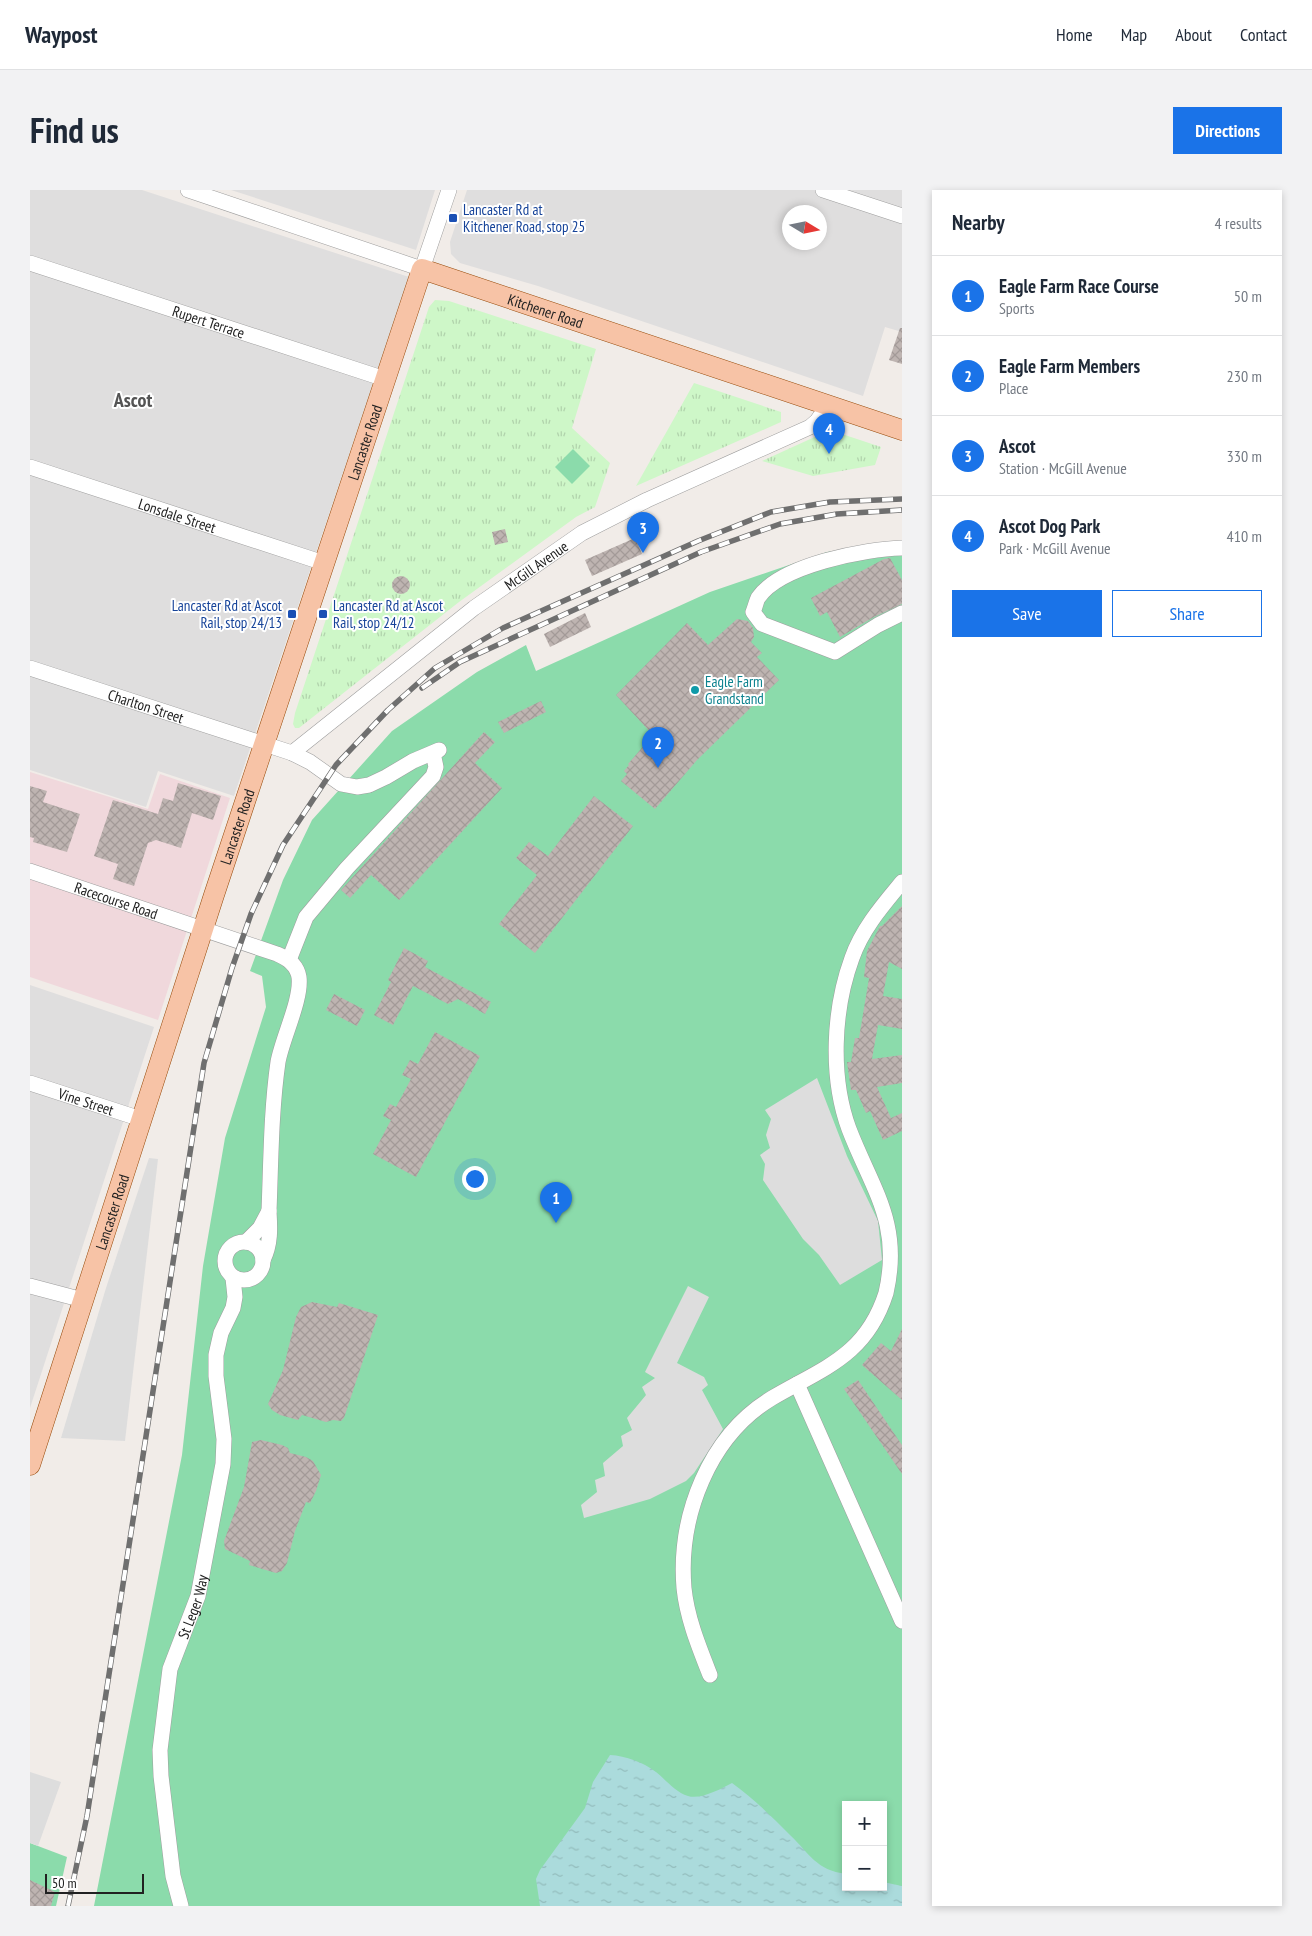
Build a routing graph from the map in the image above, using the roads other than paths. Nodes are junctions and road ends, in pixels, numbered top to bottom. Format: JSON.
{"nodes":[{"id":1,"x":188,"y":190,"type":"edge"},
{"id":2,"x":449,"y":190,"type":"edge"},
{"id":3,"x":823,"y":190,"type":"edge"},
{"id":4,"x":902,"y":216,"type":"edge"},
{"id":5,"x":30,"y":262,"type":"edge"},
{"id":6,"x":422,"y":269,"type":"junction"},
{"id":7,"x":385,"y":379,"type":"junction"},
{"id":8,"x":828,"y":405,"type":"junction"},
{"id":9,"x":902,"y":430,"type":"edge"},
{"id":10,"x":30,"y":467,"type":"edge"},
{"id":11,"x":902,"y":548,"type":"edge"},
{"id":12,"x":324,"y":563,"type":"junction"},
{"id":13,"x":902,"y":613,"type":"edge"},
{"id":14,"x":30,"y":668,"type":"edge"},
{"id":15,"x":264,"y":745,"type":"junction"},
{"id":16,"x":292,"y":753,"type":"junction"},
{"id":17,"x":30,"y":871,"type":"edge"},
{"id":18,"x":902,"y":882,"type":"edge"},
{"id":19,"x":203,"y":930,"type":"junction"},
{"id":20,"x":289,"y":960,"type":"junction"},
{"id":21,"x":30,"y":1083,"type":"edge"},
{"id":22,"x":141,"y":1119,"type":"junction"},
{"id":23,"x":268,"y":1210,"type":"junction"},
{"id":24,"x":246,"y":1242,"type":"junction"},
{"id":25,"x":263,"y":1260,"type":"junction"},
{"id":26,"x":233,"y":1278,"type":"junction"},
{"id":27,"x":250,"y":1280,"type":"junction"},
{"id":28,"x":30,"y":1286,"type":"edge"},
{"id":29,"x":83,"y":1300,"type":"junction"},
{"id":30,"x":233,"y":1308,"type":"junction"},
{"id":31,"x":798,"y":1384,"type":"junction"},
{"id":32,"x":30,"y":1465,"type":"edge"},
{"id":33,"x":902,"y":1621,"type":"edge"},
{"id":34,"x":710,"y":1675,"type":"dead end"},
{"id":35,"x":180,"y":1906,"type":"edge"}],
"edges":[{"from":1,"to":6,"type":"street","name":"Kitchener Road"},
{"from":2,"to":6,"type":"street","name":"Lancaster Road"},
{"from":3,"to":4,"type":"street"},
{"from":5,"to":7,"type":"street","name":"Rupert Terrace"},
{"from":6,"to":7,"type":"main road","name":"Lancaster Road"},
{"from":6,"to":8,"type":"main road","name":"Kitchener Road"},
{"from":7,"to":12,"type":"main road","name":"Lancaster Road"},
{"from":8,"to":9,"type":"main road","name":"Kitchener Road"},
{"from":8,"to":16,"type":"street","name":"McGill Avenue"},
{"from":10,"to":12,"type":"street","name":"Lonsdale Street"},
{"from":11,"to":13,"type":"street"},
{"from":12,"to":15,"type":"main road","name":"Lancaster Road"},
{"from":14,"to":15,"type":"street","name":"Charlton Street"},
{"from":15,"to":16,"type":"street"},
{"from":15,"to":19,"type":"main road","name":"Lancaster Road"},
{"from":16,"to":20,"type":"street"},
{"from":17,"to":19,"type":"street","name":"Racecourse Road"},
{"from":18,"to":31,"type":"street"},
{"from":19,"to":20,"type":"street","name":"Racecourse Road"},
{"from":19,"to":22,"type":"main road","name":"Lancaster Road"},
{"from":20,"to":23,"type":"street"},
{"from":21,"to":22,"type":"street","name":"Vine Street"},
{"from":22,"to":29,"type":"main road","name":"Lancaster Road"},
{"from":23,"to":24,"type":"street"},
{"from":23,"to":25,"type":"street"},
{"from":24,"to":25,"type":"street"},
{"from":24,"to":26,"type":"street"},
{"from":25,"to":27,"type":"street"},
{"from":26,"to":27,"type":"street"},
{"from":26,"to":30,"type":"street","name":"St Leger Way"},
{"from":27,"to":30,"type":"street","name":"St Leger Way"},
{"from":28,"to":29,"type":"street"},
{"from":29,"to":32,"type":"main road","name":"Lancaster Road"},
{"from":30,"to":35,"type":"street","name":"St Leger Way"},
{"from":31,"to":33,"type":"street"},
{"from":31,"to":34,"type":"street"}]}
